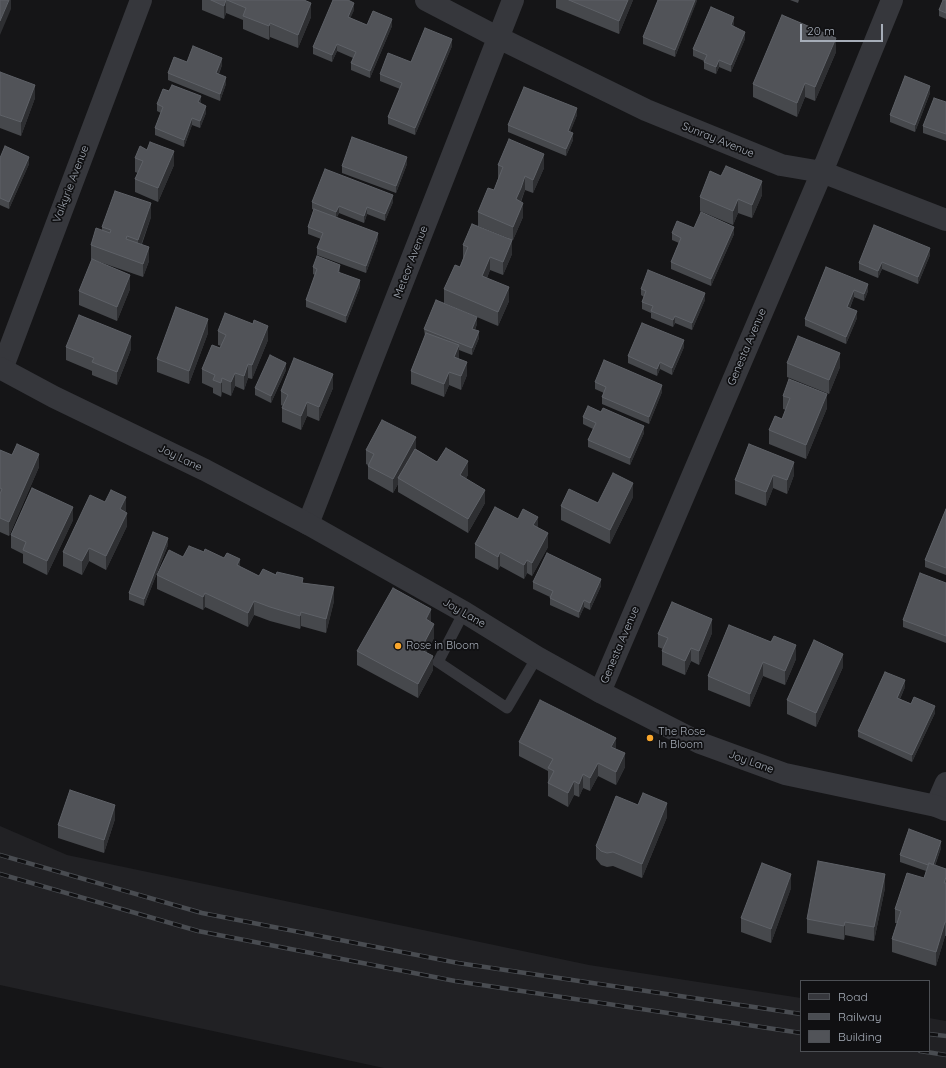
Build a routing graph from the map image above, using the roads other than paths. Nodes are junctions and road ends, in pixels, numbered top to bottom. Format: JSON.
{"nodes":[{"id":1,"x":141,"y":0,"type":"edge"},
{"id":2,"x":426,"y":0,"type":"edge"},
{"id":3,"x":514,"y":0,"type":"edge"},
{"id":4,"x":892,"y":0,"type":"edge"},
{"id":5,"x":498,"y":38,"type":"junction"},
{"id":6,"x":822,"y":172,"type":"junction"},
{"id":7,"x":946,"y":220,"type":"edge"},
{"id":8,"x":1,"y":368,"type":"edge"},
{"id":9,"x":308,"y":524,"type":"junction"},
{"id":10,"x":464,"y":612,"type":"junction"},
{"id":11,"x":537,"y":657,"type":"junction"},
{"id":12,"x":600,"y":692,"type":"junction"},
{"id":13,"x":946,"y":783,"type":"edge"},
{"id":14,"x":941,"y":808,"type":"edge"}],
"edges":[{"from":1,"to":8,"type":"street","name":"Valkyrie Avenue"},
{"from":2,"to":5,"type":"street","name":"Sunray Avenue"},
{"from":3,"to":5,"type":"street","name":"Meteor Avenue"},
{"from":4,"to":6,"type":"street","name":"Genesta Avenue"},
{"from":5,"to":6,"type":"street","name":"Sunray Avenue"},
{"from":5,"to":9,"type":"street","name":"Meteor Avenue"},
{"from":6,"to":7,"type":"street","name":"Sunray Avenue"},
{"from":6,"to":12,"type":"street","name":"Genesta Avenue"},
{"from":8,"to":9,"type":"street","name":"Joy Lane"},
{"from":9,"to":10,"type":"street","name":"Joy Lane"},
{"from":10,"to":11,"type":"street","name":"Joy Lane"},
{"from":10,"to":11,"type":"lane"},
{"from":11,"to":12,"type":"street","name":"Joy Lane"},
{"from":12,"to":14,"type":"street","name":"Joy Lane"},
{"from":13,"to":14,"type":"street"}]}
